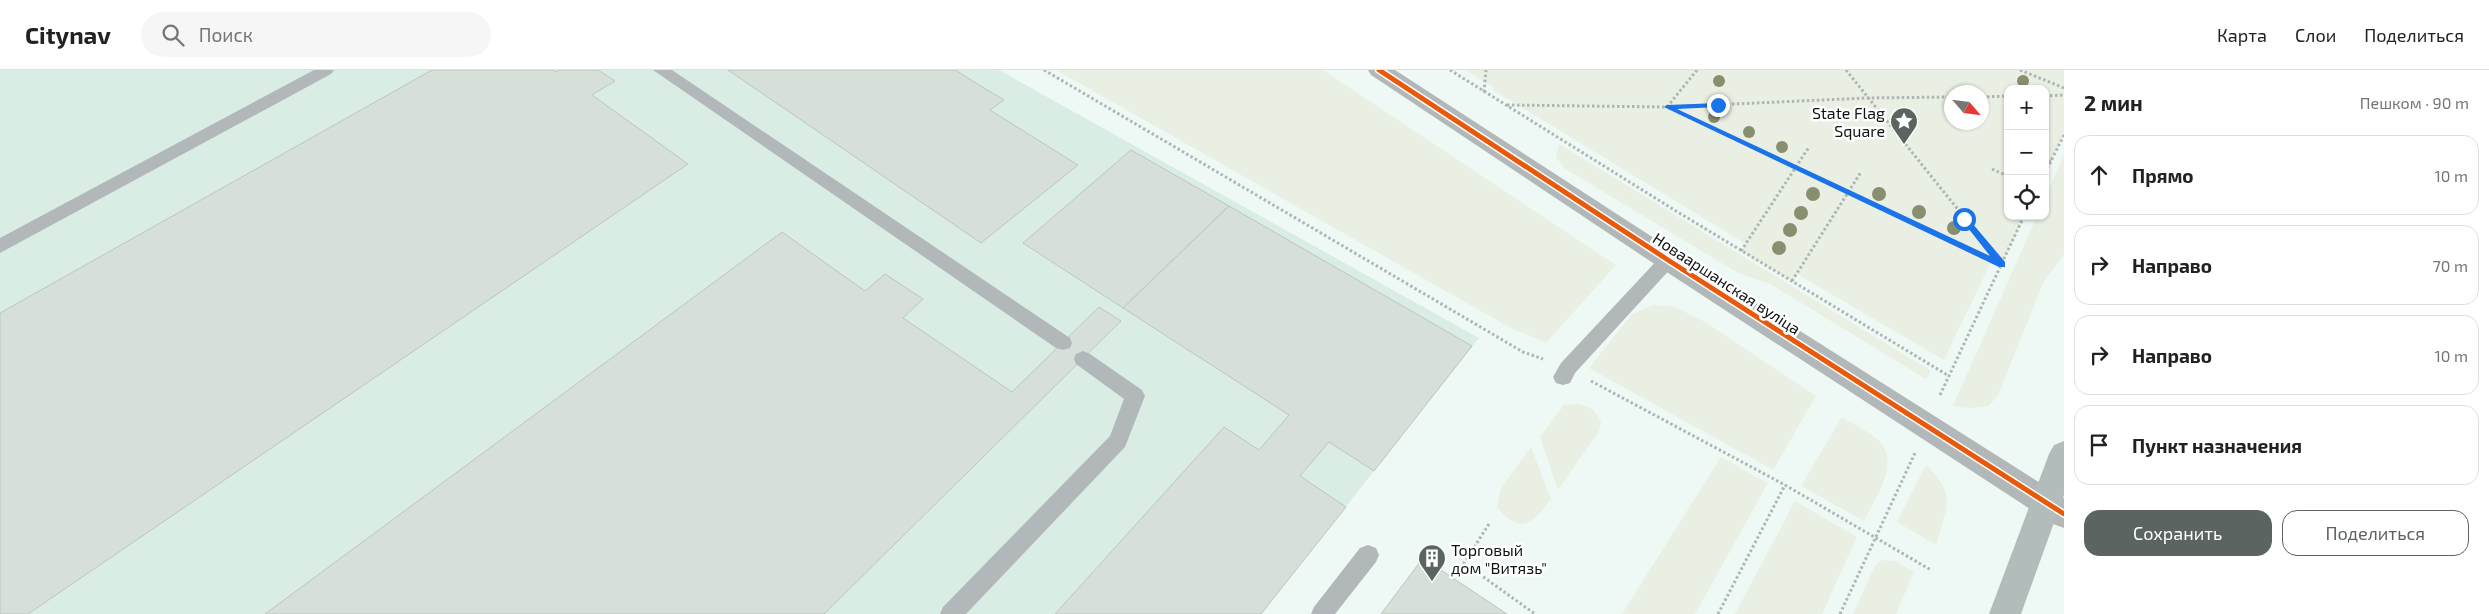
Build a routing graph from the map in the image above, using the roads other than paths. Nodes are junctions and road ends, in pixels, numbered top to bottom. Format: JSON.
{"nodes":[{"id":1,"x":326,"y":70,"type":"edge"},
{"id":2,"x":662,"y":70,"type":"edge"},
{"id":3,"x":1379,"y":70,"type":"edge"},
{"id":4,"x":0,"y":246,"type":"edge"},
{"id":5,"x":1668,"y":260,"type":"junction"},
{"id":6,"x":1063,"y":342,"type":"dead end"},
{"id":7,"x":1083,"y":359,"type":"dead end"},
{"id":8,"x":1566,"y":373,"type":"road end"},
{"id":9,"x":2064,"y":454,"type":"edge"},
{"id":10,"x":2055,"y":508,"type":"edge"},
{"id":11,"x":1368,"y":555,"type":"dead end"},
{"id":12,"x":951,"y":614,"type":"edge"},
{"id":13,"x":1322,"y":614,"type":"edge"},
{"id":14,"x":2005,"y":614,"type":"edge"}],
"edges":[{"from":1,"to":4,"type":"lane"},
{"from":2,"to":6,"type":"lane"},
{"from":3,"to":5,"type":"street","name":"Новааршанская вуліца"},
{"from":5,"to":8,"type":"lane"},
{"from":5,"to":10,"type":"street","name":"Новааршанская вуліца"},
{"from":7,"to":12,"type":"lane"},
{"from":9,"to":10,"type":"main road"},
{"from":10,"to":14,"type":"main road"},
{"from":11,"to":13,"type":"lane"}]}
